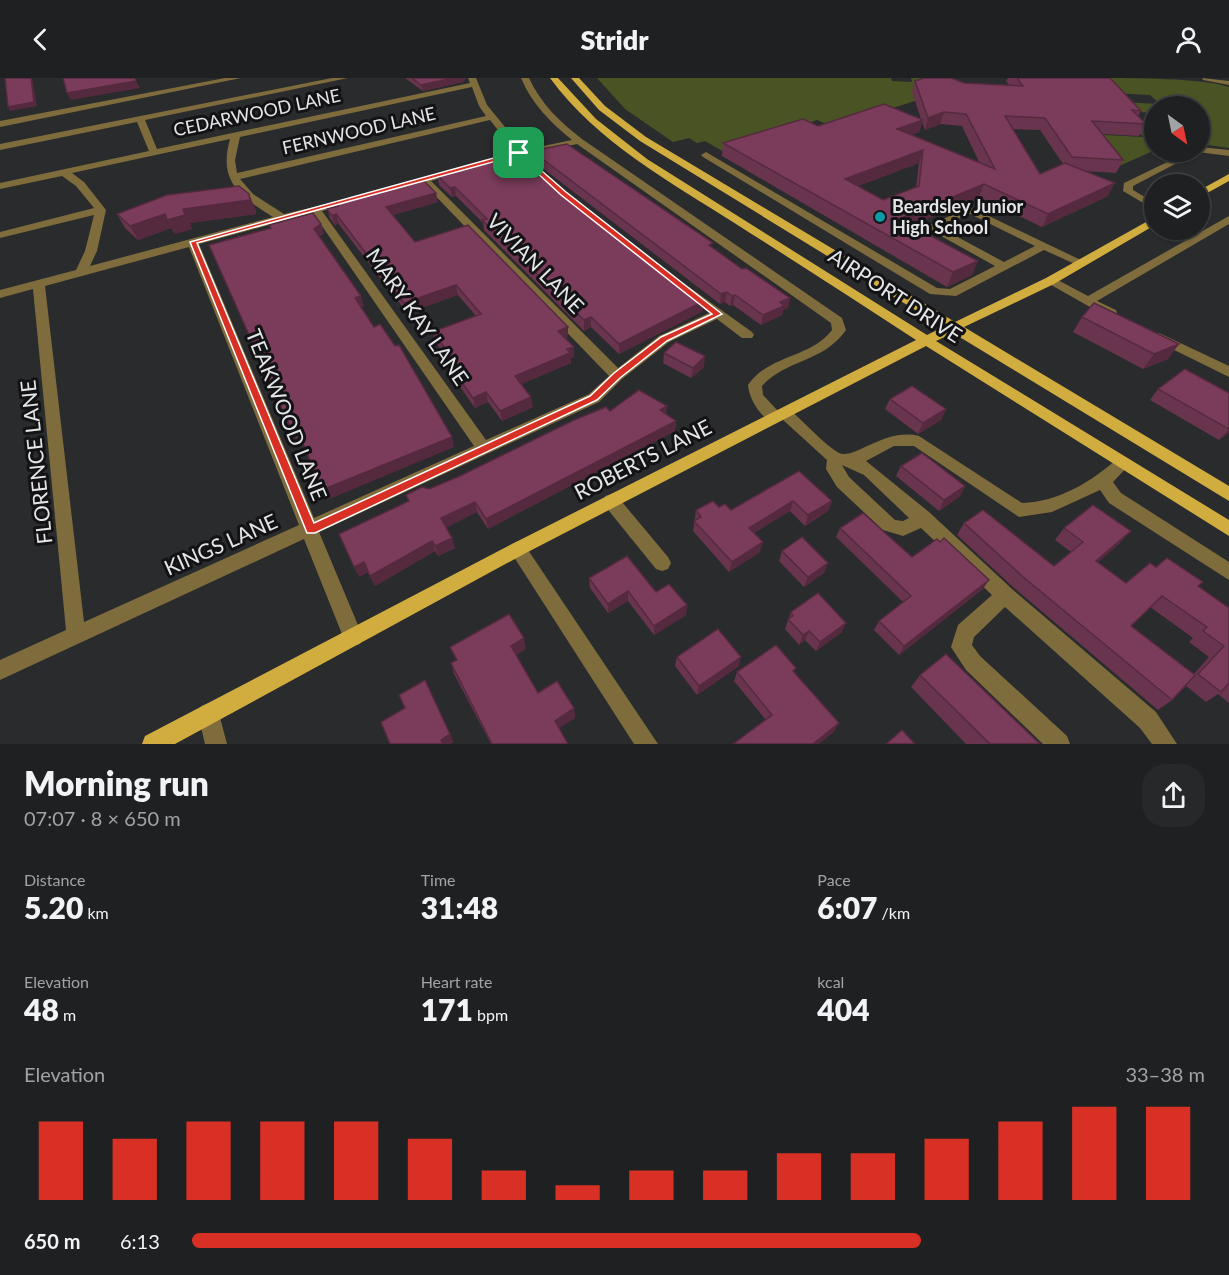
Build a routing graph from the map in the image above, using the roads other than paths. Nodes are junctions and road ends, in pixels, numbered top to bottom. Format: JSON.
{"nodes":[{"id":1,"x":169,"y":78,"type":"edge"},
{"id":2,"x":237,"y":78,"type":"edge"},
{"id":3,"x":344,"y":78,"type":"edge"},
{"id":4,"x":525,"y":78,"type":"edge"},
{"id":5,"x":554,"y":78,"type":"edge"},
{"id":6,"x":575,"y":78,"type":"edge"},
{"id":7,"x":1206,"y":78,"type":"edge"},
{"id":8,"x":473,"y":81,"type":"edge"},
{"id":9,"x":1229,"y":83,"type":"edge"},
{"id":10,"x":176,"y":90,"type":"junction"},
{"id":11,"x":491,"y":117,"type":"junction"},
{"id":12,"x":140,"y":119,"type":"junction"},
{"id":13,"x":0,"y":124,"type":"edge"},
{"id":14,"x":236,"y":134,"type":"junction"},
{"id":15,"x":579,"y":141,"type":"junction"},
{"id":16,"x":0,"y":147,"type":"edge"},
{"id":17,"x":1210,"y":151,"type":"edge"},
{"id":18,"x":153,"y":152,"type":"junction"},
{"id":19,"x":519,"y":153,"type":"junction"},
{"id":20,"x":1229,"y":153,"type":"edge"},
{"id":21,"x":706,"y":155,"type":"dead end"},
{"id":22,"x":498,"y":159,"type":"edge"},
{"id":23,"x":1174,"y":162,"type":"edge"},
{"id":24,"x":467,"y":168,"type":"edge"},
{"id":25,"x":64,"y":172,"type":"junction"},
{"id":26,"x":1150,"y":174,"type":"edge"},
{"id":27,"x":234,"y":177,"type":"junction"},
{"id":28,"x":1144,"y":177,"type":"edge"},
{"id":29,"x":1229,"y":177,"type":"edge"},
{"id":30,"x":546,"y":179,"type":"edge"},
{"id":31,"x":425,"y":180,"type":"junction"},
{"id":32,"x":0,"y":186,"type":"edge"},
{"id":33,"x":1210,"y":188,"type":"edge"},
{"id":34,"x":392,"y":189,"type":"edge"},
{"id":35,"x":370,"y":195,"type":"edge"},
{"id":36,"x":1144,"y":201,"type":"edge"},
{"id":37,"x":315,"y":209,"type":"junction"},
{"id":38,"x":101,"y":210,"type":"junction"},
{"id":39,"x":282,"y":218,"type":"junction"},
{"id":40,"x":1229,"y":219,"type":"edge"},
{"id":41,"x":1144,"y":226,"type":"edge"},
{"id":42,"x":0,"y":235,"type":"edge"},
{"id":43,"x":193,"y":242,"type":"junction"},
{"id":44,"x":1044,"y":246,"type":"junction"},
{"id":45,"x":1081,"y":263,"type":"junction"},
{"id":46,"x":1004,"y":266,"type":"junction"},
{"id":47,"x":81,"y":272,"type":"junction"},
{"id":48,"x":1050,"y":281,"type":"junction"},
{"id":49,"x":39,"y":284,"type":"junction"},
{"id":50,"x":682,"y":286,"type":"edge"},
{"id":51,"x":0,"y":294,"type":"edge"},
{"id":52,"x":1088,"y":301,"type":"junction"},
{"id":53,"x":718,"y":314,"type":"junction"},
{"id":54,"x":1129,"y":321,"type":"edge"},
{"id":55,"x":952,"y":328,"type":"junction"},
{"id":56,"x":1149,"y":332,"type":"edge"},
{"id":57,"x":747,"y":335,"type":"dead end"},
{"id":58,"x":925,"y":340,"type":"junction"},
{"id":59,"x":1229,"y":372,"type":"edge"},
{"id":60,"x":617,"y":376,"type":"junction"},
{"id":61,"x":779,"y":416,"type":"junction"},
{"id":62,"x":484,"y":449,"type":"junction"},
{"id":63,"x":835,"y":458,"type":"junction"},
{"id":64,"x":853,"y":461,"type":"junction"},
{"id":65,"x":1123,"y":463,"type":"junction"},
{"id":66,"x":1102,"y":481,"type":"junction"},
{"id":67,"x":1229,"y":494,"type":"edge"},
{"id":68,"x":611,"y":501,"type":"junction"},
{"id":69,"x":923,"y":517,"type":"junction"},
{"id":70,"x":1229,"y":529,"type":"edge"},
{"id":71,"x":311,"y":530,"type":"junction"},
{"id":72,"x":518,"y":549,"type":"junction"},
{"id":73,"x":662,"y":563,"type":"dead end"},
{"id":74,"x":1229,"y":572,"type":"edge"},
{"id":75,"x":1005,"y":595,"type":"junction"},
{"id":76,"x":76,"y":635,"type":"junction"},
{"id":77,"x":353,"y":637,"type":"junction"},
{"id":78,"x":0,"y":670,"type":"edge"},
{"id":79,"x":209,"y":714,"type":"junction"},
{"id":80,"x":153,"y":744,"type":"edge"},
{"id":81,"x":216,"y":744,"type":"edge"},
{"id":82,"x":647,"y":744,"type":"edge"},
{"id":83,"x":1059,"y":744,"type":"edge"},
{"id":84,"x":1166,"y":744,"type":"edge"}],
"edges":[{"from":1,"to":10,"type":"street"},
{"from":2,"to":10,"type":"street"},
{"from":3,"to":12,"type":"street"},
{"from":4,"to":15,"type":"street"},
{"from":5,"to":58,"type":"main road","name":"AIRPORT DRIVE"},
{"from":6,"to":55,"type":"main road","name":"AIRPORT DRIVE"},
{"from":7,"to":9,"type":"street"},
{"from":8,"to":11,"type":"street"},
{"from":8,"to":14,"type":"street","name":"CEDARWOOD LANE"},
{"from":10,"to":13,"type":"street"},
{"from":11,"to":19,"type":"street"},
{"from":11,"to":27,"type":"street","name":"FERNWOOD LANE"},
{"from":12,"to":16,"type":"street"},
{"from":12,"to":18,"type":"street"},
{"from":14,"to":18,"type":"street","name":"CEDARWOOD LANE"},
{"from":14,"to":27,"type":"street"},
{"from":15,"to":19,"type":"street"},
{"from":15,"to":61,"type":"street"},
{"from":17,"to":20,"type":"street"},
{"from":18,"to":25,"type":"street","name":"CEDARWOOD LANE"},
{"from":19,"to":22,"type":"street"},
{"from":19,"to":30,"type":"street"},
{"from":21,"to":46,"type":"street"},
{"from":23,"to":26,"type":"street"},
{"from":24,"to":31,"type":"street"},
{"from":25,"to":32,"type":"street","name":"CEDARWOOD LANE"},
{"from":25,"to":38,"type":"street"},
{"from":27,"to":39,"type":"street"},
{"from":28,"to":36,"type":"street"},
{"from":29,"to":33,"type":"main road"},
{"from":31,"to":34,"type":"street"},
{"from":31,"to":60,"type":"street","name":"VIVIAN LANE"},
{"from":35,"to":37,"type":"street"},
{"from":37,"to":39,"type":"street"},
{"from":37,"to":62,"type":"street","name":"MARY KAY LANE"},
{"from":38,"to":42,"type":"street"},
{"from":38,"to":47,"type":"street"},
{"from":39,"to":43,"type":"street"},
{"from":40,"to":52,"type":"street"},
{"from":41,"to":45,"type":"main road","name":"ROBERTS LANE"},
{"from":43,"to":47,"type":"street"},
{"from":43,"to":71,"type":"street","name":"TEAKWOOD LANE"},
{"from":44,"to":45,"type":"street"},
{"from":44,"to":46,"type":"street"},
{"from":44,"to":46,"type":"street"},
{"from":45,"to":48,"type":"main road","name":"ROBERTS LANE"},
{"from":47,"to":49,"type":"street"},
{"from":48,"to":52,"type":"street"},
{"from":48,"to":55,"type":"main road","name":"ROBERTS LANE"},
{"from":49,"to":51,"type":"street"},
{"from":49,"to":76,"type":"street","name":"FLORENCE LANE"},
{"from":50,"to":53,"type":"street"},
{"from":52,"to":54,"type":"street"},
{"from":53,"to":57,"type":"street"},
{"from":53,"to":60,"type":"street","name":"KINGS LANE"},
{"from":55,"to":58,"type":"main road","name":"ROBERTS LANE"},
{"from":55,"to":67,"type":"main road","name":"AIRPORT DRIVE"},
{"from":56,"to":59,"type":"street"},
{"from":58,"to":61,"type":"main road","name":"ROBERTS LANE"},
{"from":58,"to":65,"type":"main road","name":"AIRPORT DRIVE"},
{"from":60,"to":62,"type":"street","name":"KINGS LANE"},
{"from":61,"to":63,"type":"street"},
{"from":61,"to":68,"type":"main road","name":"ROBERTS LANE"},
{"from":62,"to":71,"type":"street","name":"KINGS LANE"},
{"from":63,"to":64,"type":"street"},
{"from":63,"to":69,"type":"street"},
{"from":64,"to":66,"type":"street"},
{"from":64,"to":69,"type":"street"},
{"from":65,"to":66,"type":"street"},
{"from":65,"to":70,"type":"main road","name":"AIRPORT DRIVE"},
{"from":66,"to":74,"type":"street"},
{"from":68,"to":72,"type":"main road","name":"ROBERTS LANE"},
{"from":68,"to":73,"type":"street"},
{"from":69,"to":75,"type":"street"},
{"from":71,"to":76,"type":"street","name":"KINGS LANE"},
{"from":71,"to":77,"type":"street","name":"TEAKWOOD LANE"},
{"from":72,"to":77,"type":"main road","name":"ROBERTS LANE"},
{"from":72,"to":82,"type":"street"},
{"from":75,"to":83,"type":"street"},
{"from":75,"to":84,"type":"street"},
{"from":76,"to":78,"type":"street","name":"KINGS LANE"},
{"from":77,"to":79,"type":"main road","name":"ROBERTS LANE"},
{"from":79,"to":80,"type":"main road","name":"ROBERTS LANE"},
{"from":79,"to":81,"type":"street"}]}
